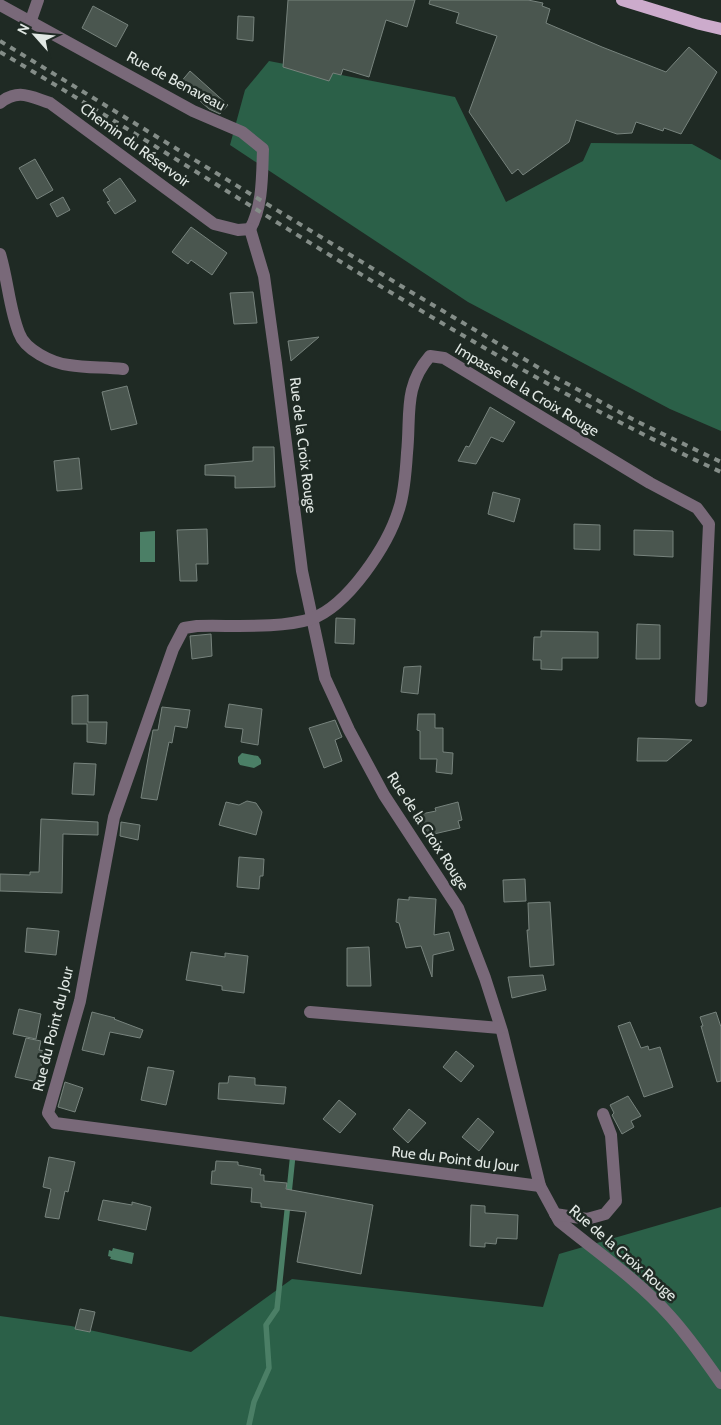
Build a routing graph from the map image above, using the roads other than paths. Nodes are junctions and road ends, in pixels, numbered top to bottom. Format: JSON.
{"nodes":[{"id":1,"x":38,"y":0,"type":"edge"},
{"id":2,"x":622,"y":0,"type":"edge"},
{"id":3,"x":0,"y":5,"type":"edge"},
{"id":4,"x":31,"y":20,"type":"junction"},
{"id":5,"x":721,"y":28,"type":"edge"},
{"id":6,"x":0,"y":103,"type":"edge"},
{"id":7,"x":250,"y":229,"type":"junction"},
{"id":8,"x":0,"y":254,"type":"edge"},
{"id":9,"x":122,"y":369,"type":"dead end"},
{"id":10,"x":313,"y":618,"type":"junction"},
{"id":11,"x":700,"y":701,"type":"dead end"},
{"id":12,"x":310,"y":1012,"type":"dead end"},
{"id":13,"x":500,"y":1028,"type":"junction"},
{"id":14,"x":603,"y":1114,"type":"dead end"},
{"id":15,"x":540,"y":1186,"type":"junction"},
{"id":16,"x":555,"y":1214,"type":"junction"},
{"id":17,"x":721,"y":1383,"type":"edge"}],
"edges":[{"from":1,"to":4,"type":"street"},
{"from":2,"to":5,"type":"main road"},
{"from":3,"to":4,"type":"street","name":"Rue de Benaveau"},
{"from":4,"to":7,"type":"street","name":"Rue de Benaveau"},
{"from":6,"to":7,"type":"street","name":"Chemin du Réservoir"},
{"from":7,"to":10,"type":"street","name":"Rue de la Croix Rouge"},
{"from":8,"to":9,"type":"street"},
{"from":10,"to":11,"type":"street","name":"Impasse de la Croix Rouge"},
{"from":10,"to":13,"type":"street","name":"Rue de la Croix Rouge"},
{"from":10,"to":15,"type":"street","name":"Rue du Point du Jour"},
{"from":12,"to":13,"type":"street"},
{"from":13,"to":15,"type":"street","name":"Rue de la Croix Rouge"},
{"from":14,"to":16,"type":"street"},
{"from":15,"to":16,"type":"street","name":"Rue de la Croix Rouge"},
{"from":16,"to":17,"type":"street","name":"Rue de la Croix Rouge"}]}
